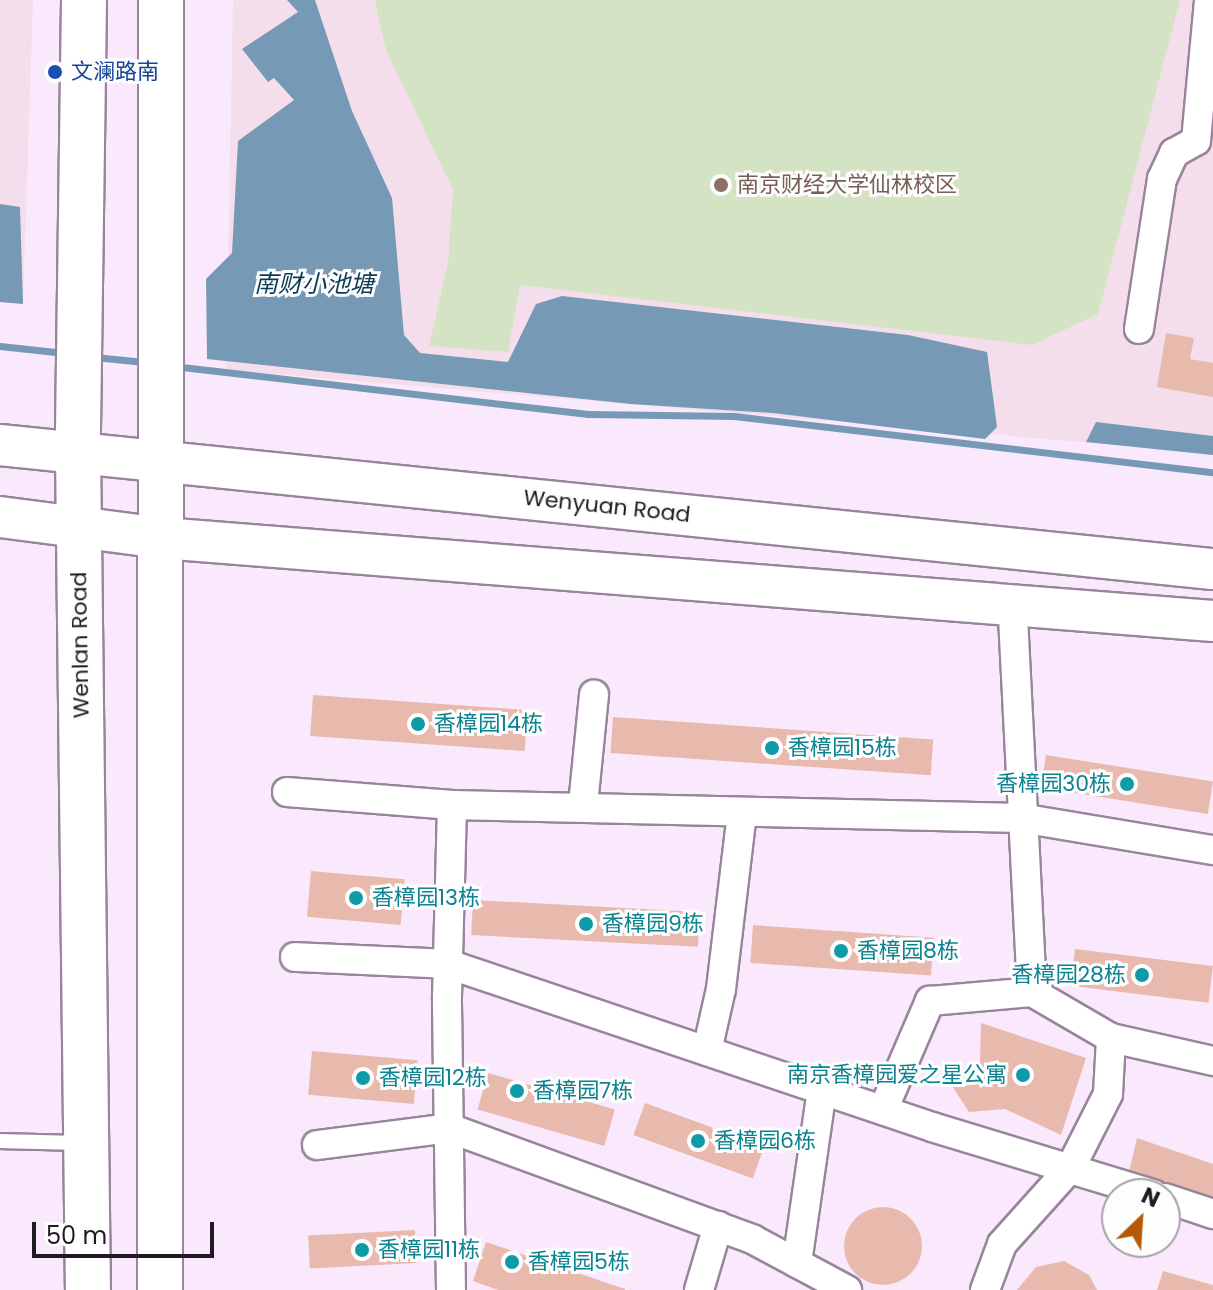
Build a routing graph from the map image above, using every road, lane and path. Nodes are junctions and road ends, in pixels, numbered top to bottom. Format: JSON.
{"nodes":[{"id":1,"x":84,"y":0,"type":"edge"},
{"id":2,"x":161,"y":0,"type":"edge"},
{"id":3,"x":1209,"y":0,"type":"edge"},
{"id":4,"x":1205,"y":142,"type":"edge"},
{"id":5,"x":1139,"y":329,"type":"dead end"},
{"id":6,"x":0,"y":445,"type":"edge"},
{"id":7,"x":78,"y":452,"type":"junction"},
{"id":8,"x":161,"y":460,"type":"junction"},
{"id":9,"x":0,"y":517,"type":"edge"},
{"id":10,"x":79,"y":525,"type":"junction"},
{"id":11,"x":162,"y":538,"type":"junction"},
{"id":12,"x":1213,"y":569,"type":"edge"},
{"id":13,"x":1012,"y":603,"type":"junction"},
{"id":14,"x":1213,"y":621,"type":"edge"},
{"id":15,"x":594,"y":695,"type":"dead end"},
{"id":16,"x":287,"y":792,"type":"dead end"},
{"id":17,"x":452,"y":805,"type":"junction"},
{"id":18,"x":583,"y":805,"type":"junction"},
{"id":19,"x":742,"y":812,"type":"junction"},
{"id":20,"x":1021,"y":818,"type":"junction"},
{"id":21,"x":1213,"y":850,"type":"edge"},
{"id":22,"x":295,"y":957,"type":"dead end"},
{"id":23,"x":448,"y":964,"type":"junction"},
{"id":24,"x":1032,"y":992,"type":"junction"},
{"id":25,"x":1111,"y":1038,"type":"junction"},
{"id":26,"x":707,"y":1051,"type":"junction"},
{"id":27,"x":1213,"y":1061,"type":"edge"},
{"id":28,"x":822,"y":1090,"type":"junction"},
{"id":29,"x":883,"y":1110,"type":"junction"},
{"id":30,"x":449,"y":1128,"type":"junction"},
{"id":31,"x":0,"y":1141,"type":"edge"},
{"id":32,"x":86,"y":1144,"type":"junction"},
{"id":33,"x":317,"y":1145,"type":"dead end"},
{"id":34,"x":1071,"y":1167,"type":"junction"},
{"id":35,"x":1104,"y":1178,"type":"edge"},
{"id":36,"x":1181,"y":1203,"type":"edge"},
{"id":37,"x":1213,"y":1214,"type":"edge"},
{"id":38,"x":718,"y":1226,"type":"junction"},
{"id":39,"x":797,"y":1263,"type":"junction"},
{"id":40,"x":88,"y":1290,"type":"edge"},
{"id":41,"x":160,"y":1290,"type":"edge"},
{"id":42,"x":451,"y":1290,"type":"edge"},
{"id":43,"x":699,"y":1290,"type":"edge"},
{"id":44,"x":847,"y":1290,"type":"edge"},
{"id":45,"x":985,"y":1290,"type":"edge"}],
"edges":[{"from":1,"to":7,"type":"main road","name":"Wenlan Road"},
{"from":2,"to":8,"type":"main road"},
{"from":3,"to":4,"type":"street"},
{"from":4,"to":5,"type":"street"},
{"from":6,"to":7,"type":"main road","name":"Wenyuan Road"},
{"from":7,"to":8,"type":"main road","name":"Wenyuan Road"},
{"from":7,"to":10,"type":"main road","name":"Wenlan Road"},
{"from":8,"to":11,"type":"main road"},
{"from":8,"to":12,"type":"main road","name":"Wenyuan Road"},
{"from":9,"to":10,"type":"main road"},
{"from":10,"to":11,"type":"main road"},
{"from":10,"to":32,"type":"main road","name":"Wenlan Road"},
{"from":11,"to":13,"type":"main road"},
{"from":11,"to":41,"type":"main road"},
{"from":13,"to":14,"type":"main road"},
{"from":13,"to":20,"type":"street"},
{"from":15,"to":18,"type":"street"},
{"from":16,"to":17,"type":"street"},
{"from":17,"to":18,"type":"street"},
{"from":17,"to":23,"type":"street"},
{"from":18,"to":19,"type":"street"},
{"from":19,"to":20,"type":"street"},
{"from":19,"to":26,"type":"street"},
{"from":20,"to":21,"type":"street"},
{"from":20,"to":24,"type":"street"},
{"from":22,"to":23,"type":"street"},
{"from":23,"to":26,"type":"street"},
{"from":23,"to":30,"type":"street"},
{"from":24,"to":25,"type":"street"},
{"from":24,"to":29,"type":"street"},
{"from":25,"to":27,"type":"street"},
{"from":25,"to":34,"type":"street"},
{"from":26,"to":28,"type":"street"},
{"from":28,"to":29,"type":"street"},
{"from":28,"to":39,"type":"street"},
{"from":29,"to":34,"type":"street"},
{"from":30,"to":33,"type":"street"},
{"from":30,"to":38,"type":"street"},
{"from":30,"to":42,"type":"street"},
{"from":31,"to":32,"type":"lane"},
{"from":32,"to":40,"type":"main road","name":"Wenlan Road"},
{"from":34,"to":35,"type":"street"},
{"from":34,"to":45,"type":"street"},
{"from":36,"to":37,"type":"street"},
{"from":38,"to":39,"type":"street"},
{"from":38,"to":43,"type":"street"},
{"from":39,"to":44,"type":"street"}]}
